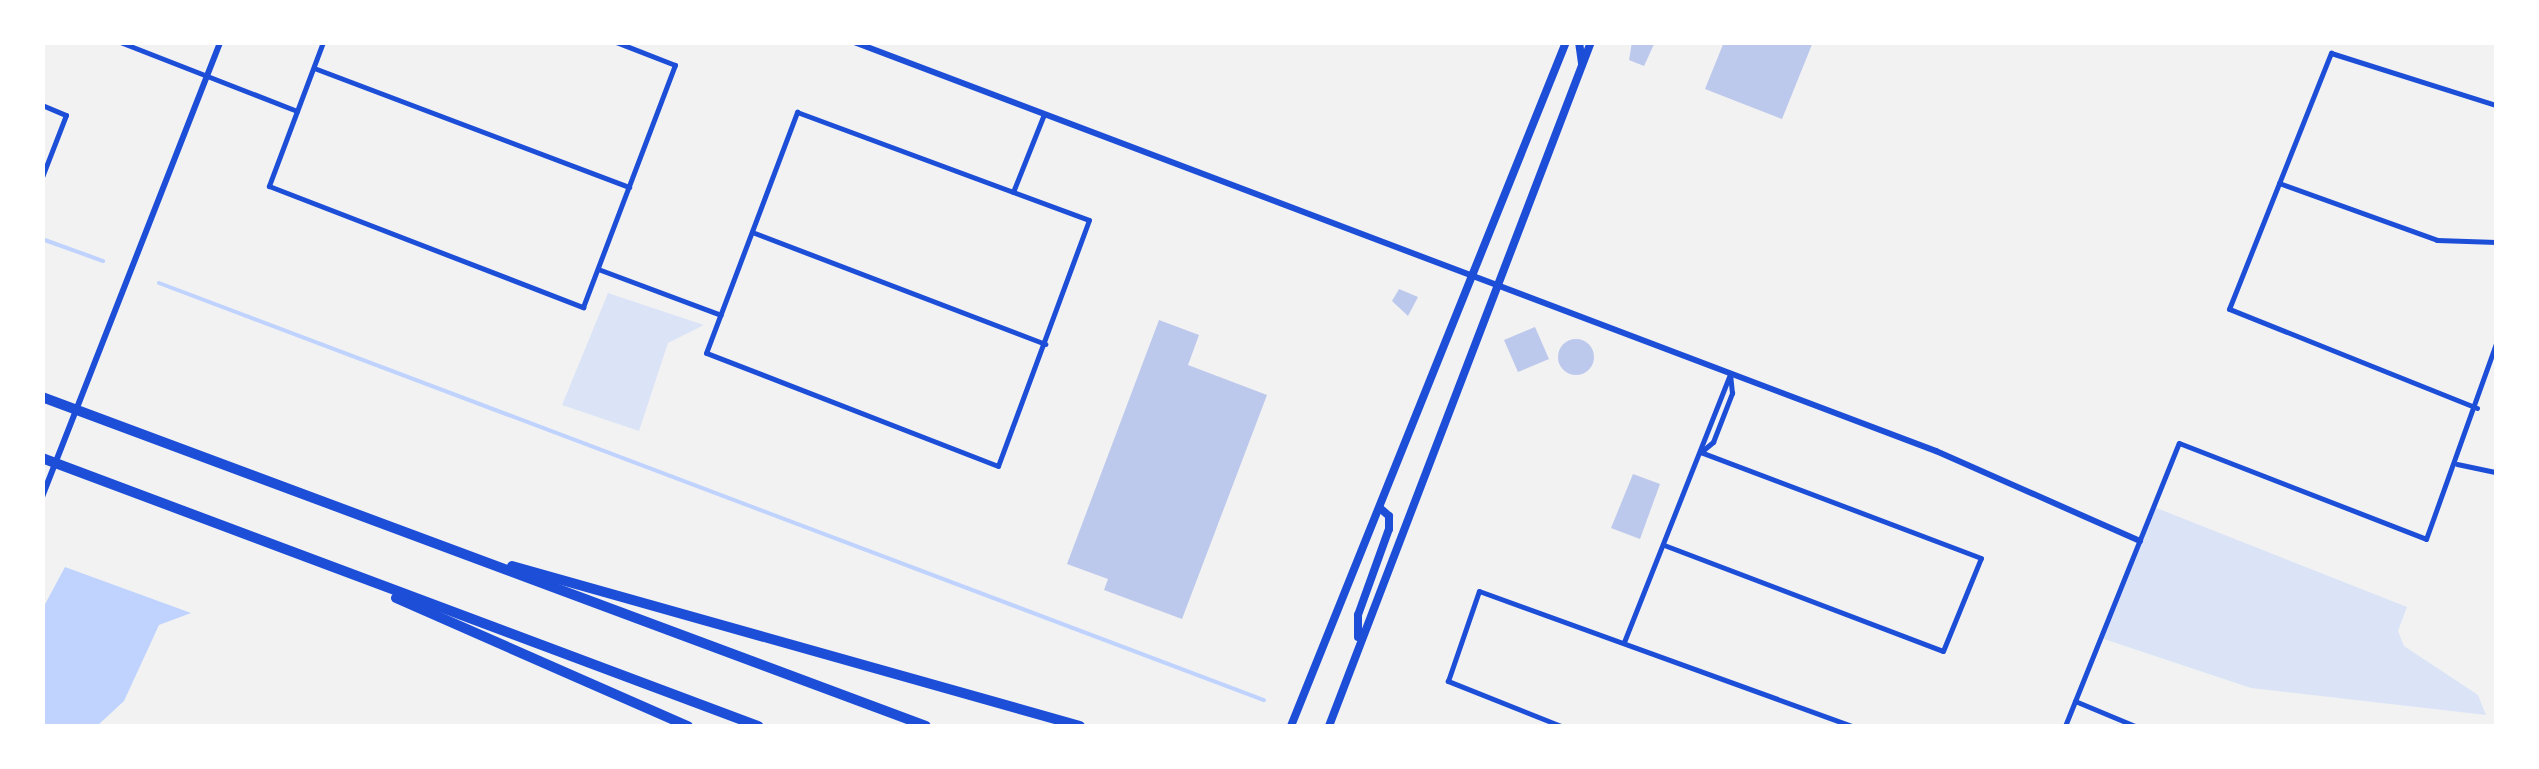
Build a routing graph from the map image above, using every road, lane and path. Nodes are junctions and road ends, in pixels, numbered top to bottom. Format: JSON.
{"nodes":[{"id":1,"x":120,"y":42,"type":"edge"},
{"id":2,"x":220,"y":42,"type":"edge"},
{"id":3,"x":324,"y":42,"type":"edge"},
{"id":4,"x":616,"y":42,"type":"edge"},
{"id":5,"x":854,"y":42,"type":"edge"},
{"id":6,"x":1566,"y":42,"type":"edge"},
{"id":7,"x":1579,"y":42,"type":"edge"},
{"id":8,"x":1591,"y":42,"type":"edge"},
{"id":9,"x":1582,"y":64,"type":"junction"},
{"id":10,"x":314,"y":68,"type":"junction"},
{"id":11,"x":208,"y":74,"type":"junction"},
{"id":12,"x":42,"y":105,"type":"edge"},
{"id":13,"x":2496,"y":105,"type":"edge"},
{"id":14,"x":297,"y":110,"type":"junction"},
{"id":15,"x":1044,"y":114,"type":"junction"},
{"id":16,"x":42,"y":177,"type":"edge"},
{"id":17,"x":2278,"y":183,"type":"junction"},
{"id":18,"x":629,"y":187,"type":"junction"},
{"id":19,"x":1014,"y":192,"type":"junction"},
{"id":20,"x":752,"y":232,"type":"junction"},
{"id":21,"x":2496,"y":242,"type":"edge"},
{"id":22,"x":598,"y":269,"type":"junction"},
{"id":23,"x":1474,"y":276,"type":"junction"},
{"id":24,"x":1496,"y":284,"type":"junction"},
{"id":25,"x":721,"y":315,"type":"junction"},
{"id":26,"x":2496,"y":343,"type":"edge"},
{"id":27,"x":1045,"y":344,"type":"junction"},
{"id":28,"x":1730,"y":374,"type":"junction"},
{"id":29,"x":42,"y":397,"type":"edge"},
{"id":30,"x":1713,"y":408,"type":"junction"},
{"id":31,"x":2478,"y":408,"type":"junction"},
{"id":32,"x":1725,"y":413,"type":"junction"},
{"id":33,"x":1701,"y":452,"type":"junction"},
{"id":34,"x":42,"y":458,"type":"edge"},
{"id":35,"x":2457,"y":464,"type":"junction"},
{"id":36,"x":2496,"y":472,"type":"edge"},
{"id":37,"x":42,"y":497,"type":"edge"},
{"id":38,"x":1381,"y":508,"type":"junction"},
{"id":39,"x":2140,"y":541,"type":"junction"},
{"id":40,"x":1664,"y":545,"type":"junction"},
{"id":41,"x":290,"y":551,"type":"junction"},
{"id":42,"x":506,"y":566,"type":"junction"},
{"id":43,"x":1624,"y":642,"type":"junction"},
{"id":44,"x":1358,"y":646,"type":"junction"},
{"id":45,"x":2075,"y":701,"type":"junction"},
{"id":46,"x":688,"y":726,"type":"edge"},
{"id":47,"x":758,"y":726,"type":"edge"},
{"id":48,"x":926,"y":726,"type":"edge"},
{"id":49,"x":1080,"y":726,"type":"edge"},
{"id":50,"x":1291,"y":726,"type":"edge"},
{"id":51,"x":1329,"y":726,"type":"edge"},
{"id":52,"x":1560,"y":726,"type":"edge"},
{"id":53,"x":1851,"y":726,"type":"edge"},
{"id":54,"x":2065,"y":726,"type":"edge"},
{"id":55,"x":2135,"y":726,"type":"edge"}],
"edges":[{"from":1,"to":11,"type":"street"},
{"from":2,"to":11,"type":"street"},
{"from":3,"to":10,"type":"street"},
{"from":4,"to":18,"type":"street"},
{"from":5,"to":15,"type":"street"},
{"from":6,"to":23,"type":"main road"},
{"from":7,"to":9,"type":"main road"},
{"from":8,"to":9,"type":"main road"},
{"from":9,"to":24,"type":"main road"},
{"from":10,"to":14,"type":"street"},
{"from":10,"to":18,"type":"street"},
{"from":11,"to":14,"type":"street"},
{"from":11,"to":37,"type":"street"},
{"from":12,"to":16,"type":"street"},
{"from":13,"to":17,"type":"street"},
{"from":14,"to":22,"type":"street"},
{"from":15,"to":19,"type":"street"},
{"from":15,"to":23,"type":"street"},
{"from":17,"to":21,"type":"street"},
{"from":17,"to":31,"type":"street"},
{"from":18,"to":22,"type":"street"},
{"from":19,"to":20,"type":"street"},
{"from":19,"to":27,"type":"street"},
{"from":20,"to":25,"type":"street"},
{"from":20,"to":27,"type":"street"},
{"from":22,"to":25,"type":"street"},
{"from":23,"to":24,"type":"street"},
{"from":23,"to":38,"type":"main road"},
{"from":24,"to":28,"type":"street"},
{"from":24,"to":44,"type":"main road"},
{"from":25,"to":27,"type":"street"},
{"from":26,"to":31,"type":"street"},
{"from":28,"to":30,"type":"street"},
{"from":28,"to":32,"type":"street"},
{"from":28,"to":39,"type":"street"},
{"from":29,"to":42,"type":"highway"},
{"from":30,"to":32,"type":"street"},
{"from":30,"to":33,"type":"street"},
{"from":31,"to":35,"type":"street"},
{"from":32,"to":33,"type":"street"},
{"from":33,"to":40,"type":"street"},
{"from":33,"to":40,"type":"street"},
{"from":34,"to":41,"type":"highway"},
{"from":35,"to":36,"type":"street"},
{"from":35,"to":39,"type":"street"},
{"from":38,"to":44,"type":"main road"},
{"from":38,"to":50,"type":"main road"},
{"from":39,"to":45,"type":"street"},
{"from":40,"to":43,"type":"street"},
{"from":41,"to":46,"type":"highway"},
{"from":41,"to":47,"type":"highway"},
{"from":42,"to":48,"type":"highway"},
{"from":42,"to":49,"type":"highway"},
{"from":43,"to":52,"type":"street"},
{"from":43,"to":53,"type":"street"},
{"from":44,"to":51,"type":"main road"},
{"from":45,"to":54,"type":"street"},
{"from":45,"to":55,"type":"street"}]}
